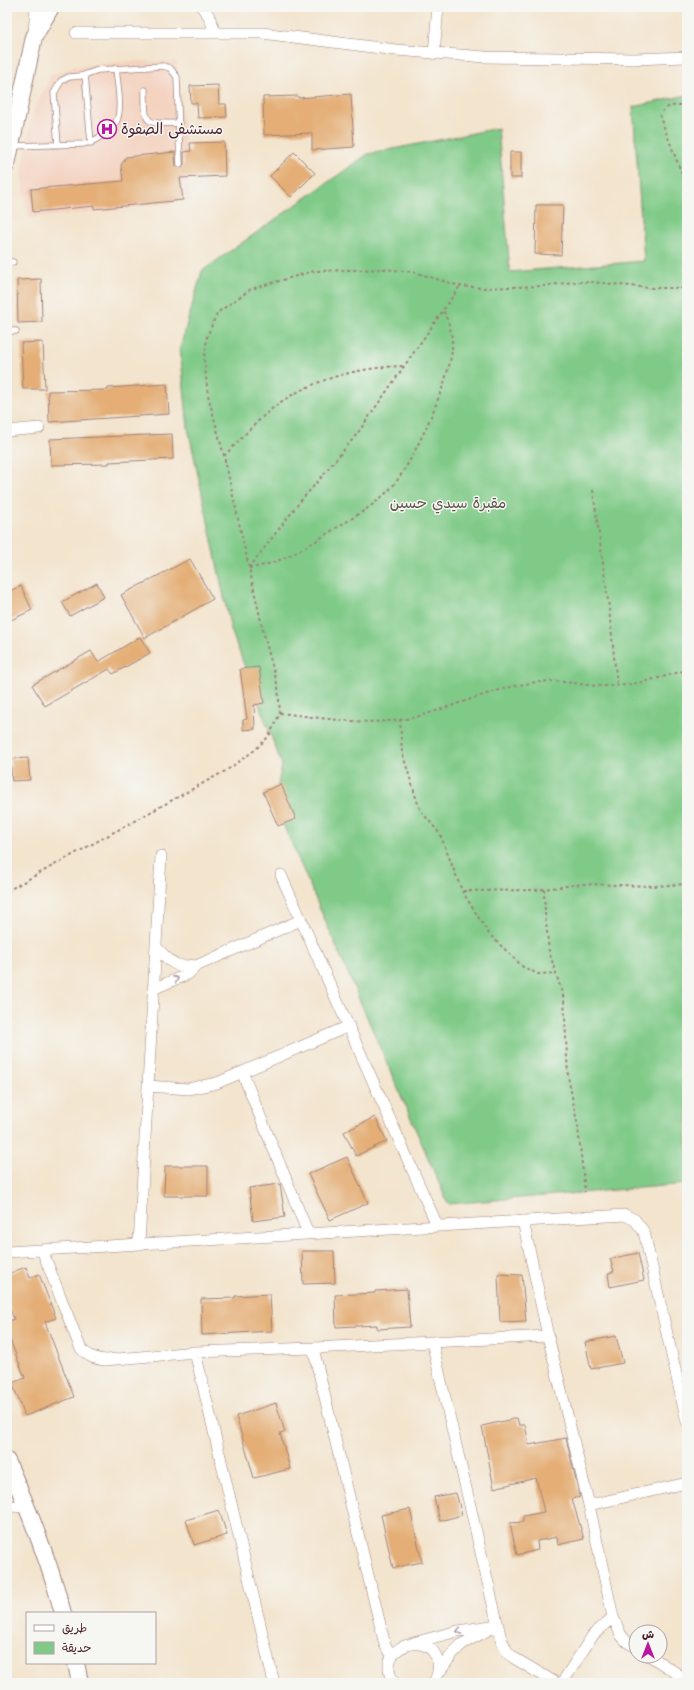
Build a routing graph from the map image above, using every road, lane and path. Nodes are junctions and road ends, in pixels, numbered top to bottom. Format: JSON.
{"nodes":[{"id":1,"x":36,"y":7,"type":"edge"},
{"id":2,"x":51,"y":7,"type":"edge"},
{"id":3,"x":202,"y":7,"type":"edge"},
{"id":4,"x":438,"y":7,"type":"edge"},
{"id":5,"x":215,"y":32,"type":"junction"},
{"id":6,"x":76,"y":33,"type":"dead end"},
{"id":7,"x":34,"y":37,"type":"junction"},
{"id":8,"x":434,"y":54,"type":"junction"},
{"id":9,"x":687,"y":57,"type":"edge"},
{"id":10,"x":116,"y":68,"type":"junction"},
{"id":11,"x":86,"y":75,"type":"junction"},
{"id":12,"x":145,"y":90,"type":"dead end"},
{"id":13,"x":687,"y":104,"type":"edge"},
{"id":14,"x":179,"y":123,"type":"junction"},
{"id":15,"x":91,"y":143,"type":"junction"},
{"id":16,"x":58,"y":145,"type":"junction"},
{"id":17,"x":11,"y":146,"type":"junction"},
{"id":18,"x":7,"y":164,"type":"edge"},
{"id":19,"x":180,"y":164,"type":"dead end"},
{"id":20,"x":687,"y":187,"type":"edge"},
{"id":21,"x":460,"y":286,"type":"junction"},
{"id":22,"x":687,"y":288,"type":"edge"},
{"id":23,"x":443,"y":310,"type":"junction"},
{"id":24,"x":7,"y":331,"type":"edge"},
{"id":25,"x":16,"y":331,"type":"dead end"},
{"id":26,"x":404,"y":366,"type":"junction"},
{"id":27,"x":39,"y":428,"type":"dead end"},
{"id":28,"x":7,"y":431,"type":"edge"},
{"id":29,"x":224,"y":456,"type":"junction"},
{"id":30,"x":594,"y":490,"type":"dead end"},
{"id":31,"x":249,"y":568,"type":"junction"},
{"id":32,"x":687,"y":670,"type":"edge"},
{"id":33,"x":617,"y":685,"type":"junction"},
{"id":34,"x":280,"y":713,"type":"junction"},
{"id":35,"x":400,"y":719,"type":"junction"},
{"id":36,"x":161,"y":856,"type":"dead end"},
{"id":37,"x":281,"y":875,"type":"dead end"},
{"id":38,"x":687,"y":884,"type":"edge"},
{"id":39,"x":544,"y":889,"type":"junction"},
{"id":40,"x":7,"y":891,"type":"edge"},
{"id":41,"x":462,"y":891,"type":"junction"},
{"id":42,"x":301,"y":920,"type":"junction"},
{"id":43,"x":156,"y":947,"type":"junction"},
{"id":44,"x":196,"y":966,"type":"junction"},
{"id":45,"x":557,"y":973,"type":"junction"},
{"id":46,"x":153,"y":989,"type":"junction"},
{"id":47,"x":349,"y":1026,"type":"junction"},
{"id":48,"x":242,"y":1072,"type":"junction"},
{"id":49,"x":148,"y":1086,"type":"junction"},
{"id":50,"x":585,"y":1192,"type":"dead end"},
{"id":51,"x":523,"y":1221,"type":"junction"},
{"id":52,"x":437,"y":1225,"type":"junction"},
{"id":53,"x":308,"y":1233,"type":"junction"},
{"id":54,"x":138,"y":1244,"type":"junction"},
{"id":55,"x":42,"y":1250,"type":"junction"},
{"id":56,"x":7,"y":1252,"type":"edge"},
{"id":57,"x":548,"y":1336,"type":"junction"},
{"id":58,"x":432,"y":1342,"type":"junction"},
{"id":59,"x":314,"y":1348,"type":"junction"},
{"id":60,"x":195,"y":1352,"type":"junction"},
{"id":61,"x":687,"y":1422,"type":"edge"},
{"id":62,"x":7,"y":1461,"type":"edge"},
{"id":63,"x":11,"y":1480,"type":"edge"},
{"id":64,"x":687,"y":1483,"type":"edge"},
{"id":65,"x":589,"y":1505,"type":"junction"},
{"id":66,"x":7,"y":1506,"type":"edge"},
{"id":67,"x":28,"y":1507,"type":"junction"},
{"id":68,"x":63,"y":1612,"type":"edge"},
{"id":69,"x":613,"y":1617,"type":"junction"},
{"id":70,"x":498,"y":1625,"type":"junction"},
{"id":71,"x":413,"y":1643,"type":"junction"},
{"id":72,"x":628,"y":1643,"type":"edge"},
{"id":73,"x":393,"y":1654,"type":"junction"},
{"id":74,"x":76,"y":1664,"type":"edge"},
{"id":75,"x":662,"y":1664,"type":"edge"},
{"id":76,"x":435,"y":1679,"type":"edge"},
{"id":77,"x":391,"y":1680,"type":"edge"},
{"id":78,"x":687,"y":1680,"type":"edge"},
{"id":79,"x":80,"y":1683,"type":"edge"},
{"id":80,"x":274,"y":1683,"type":"edge"},
{"id":81,"x":556,"y":1683,"type":"edge"},
{"id":82,"x":562,"y":1683,"type":"edge"}],
"edges":[{"from":1,"to":7,"type":"street"},
{"from":2,"to":7,"type":"street"},
{"from":3,"to":5,"type":"street"},
{"from":4,"to":8,"type":"street"},
{"from":5,"to":6,"type":"street"},
{"from":5,"to":8,"type":"street"},
{"from":7,"to":17,"type":"street"},
{"from":8,"to":9,"type":"street"},
{"from":10,"to":11,"type":"lane"},
{"from":10,"to":14,"type":"lane"},
{"from":10,"to":15,"type":"lane"},
{"from":11,"to":15,"type":"lane"},
{"from":11,"to":16,"type":"lane"},
{"from":12,"to":14,"type":"lane"},
{"from":13,"to":20,"type":"path"},
{"from":14,"to":19,"type":"lane"},
{"from":15,"to":16,"type":"lane"},
{"from":16,"to":17,"type":"lane"},
{"from":17,"to":18,"type":"street"},
{"from":21,"to":22,"type":"path"},
{"from":21,"to":23,"type":"path"},
{"from":21,"to":29,"type":"path"},
{"from":23,"to":26,"type":"path"},
{"from":23,"to":31,"type":"path"},
{"from":24,"to":25,"type":"lane"},
{"from":26,"to":29,"type":"path"},
{"from":26,"to":31,"type":"path"},
{"from":27,"to":28,"type":"street"},
{"from":29,"to":31,"type":"path"},
{"from":30,"to":33,"type":"path"},
{"from":31,"to":34,"type":"path"},
{"from":32,"to":33,"type":"path"},
{"from":33,"to":35,"type":"path"},
{"from":34,"to":35,"type":"path"},
{"from":34,"to":40,"type":"path"},
{"from":35,"to":41,"type":"path"},
{"from":36,"to":43,"type":"street"},
{"from":37,"to":42,"type":"street"},
{"from":38,"to":39,"type":"path"},
{"from":39,"to":41,"type":"path"},
{"from":39,"to":45,"type":"path"},
{"from":41,"to":45,"type":"path"},
{"from":42,"to":44,"type":"street"},
{"from":42,"to":47,"type":"street"},
{"from":43,"to":44,"type":"street"},
{"from":43,"to":46,"type":"street"},
{"from":46,"to":44,"type":"street","one_way":true},
{"from":45,"to":50,"type":"path"},
{"from":46,"to":49,"type":"street"},
{"from":47,"to":48,"type":"street"},
{"from":47,"to":52,"type":"street"},
{"from":48,"to":49,"type":"street"},
{"from":48,"to":53,"type":"street"},
{"from":49,"to":54,"type":"street"},
{"from":51,"to":52,"type":"street"},
{"from":51,"to":57,"type":"street"},
{"from":51,"to":61,"type":"street"},
{"from":52,"to":53,"type":"street"},
{"from":53,"to":54,"type":"street"},
{"from":54,"to":55,"type":"street"},
{"from":55,"to":56,"type":"street"},
{"from":55,"to":60,"type":"street"},
{"from":57,"to":58,"type":"street"},
{"from":57,"to":65,"type":"street"},
{"from":58,"to":59,"type":"street"},
{"from":58,"to":70,"type":"street"},
{"from":59,"to":60,"type":"street"},
{"from":59,"to":73,"type":"street"},
{"from":60,"to":80,"type":"street"},
{"from":62,"to":63,"type":"street"},
{"from":63,"to":67,"type":"street"},
{"from":64,"to":65,"type":"street"},
{"from":65,"to":69,"type":"street"},
{"from":66,"to":67,"type":"street"},
{"from":67,"to":68,"type":"street"},
{"from":69,"to":72,"type":"street"},
{"from":69,"to":82,"type":"street"},
{"from":70,"to":71,"type":"street","one_way":true},
{"from":70,"to":76,"type":"street"},
{"from":70,"to":81,"type":"street"},
{"from":71,"to":73,"type":"street"},
{"from":71,"to":76,"type":"street"},
{"from":73,"to":77,"type":"street"},
{"from":74,"to":79,"type":"street"},
{"from":75,"to":78,"type":"street"}]}
